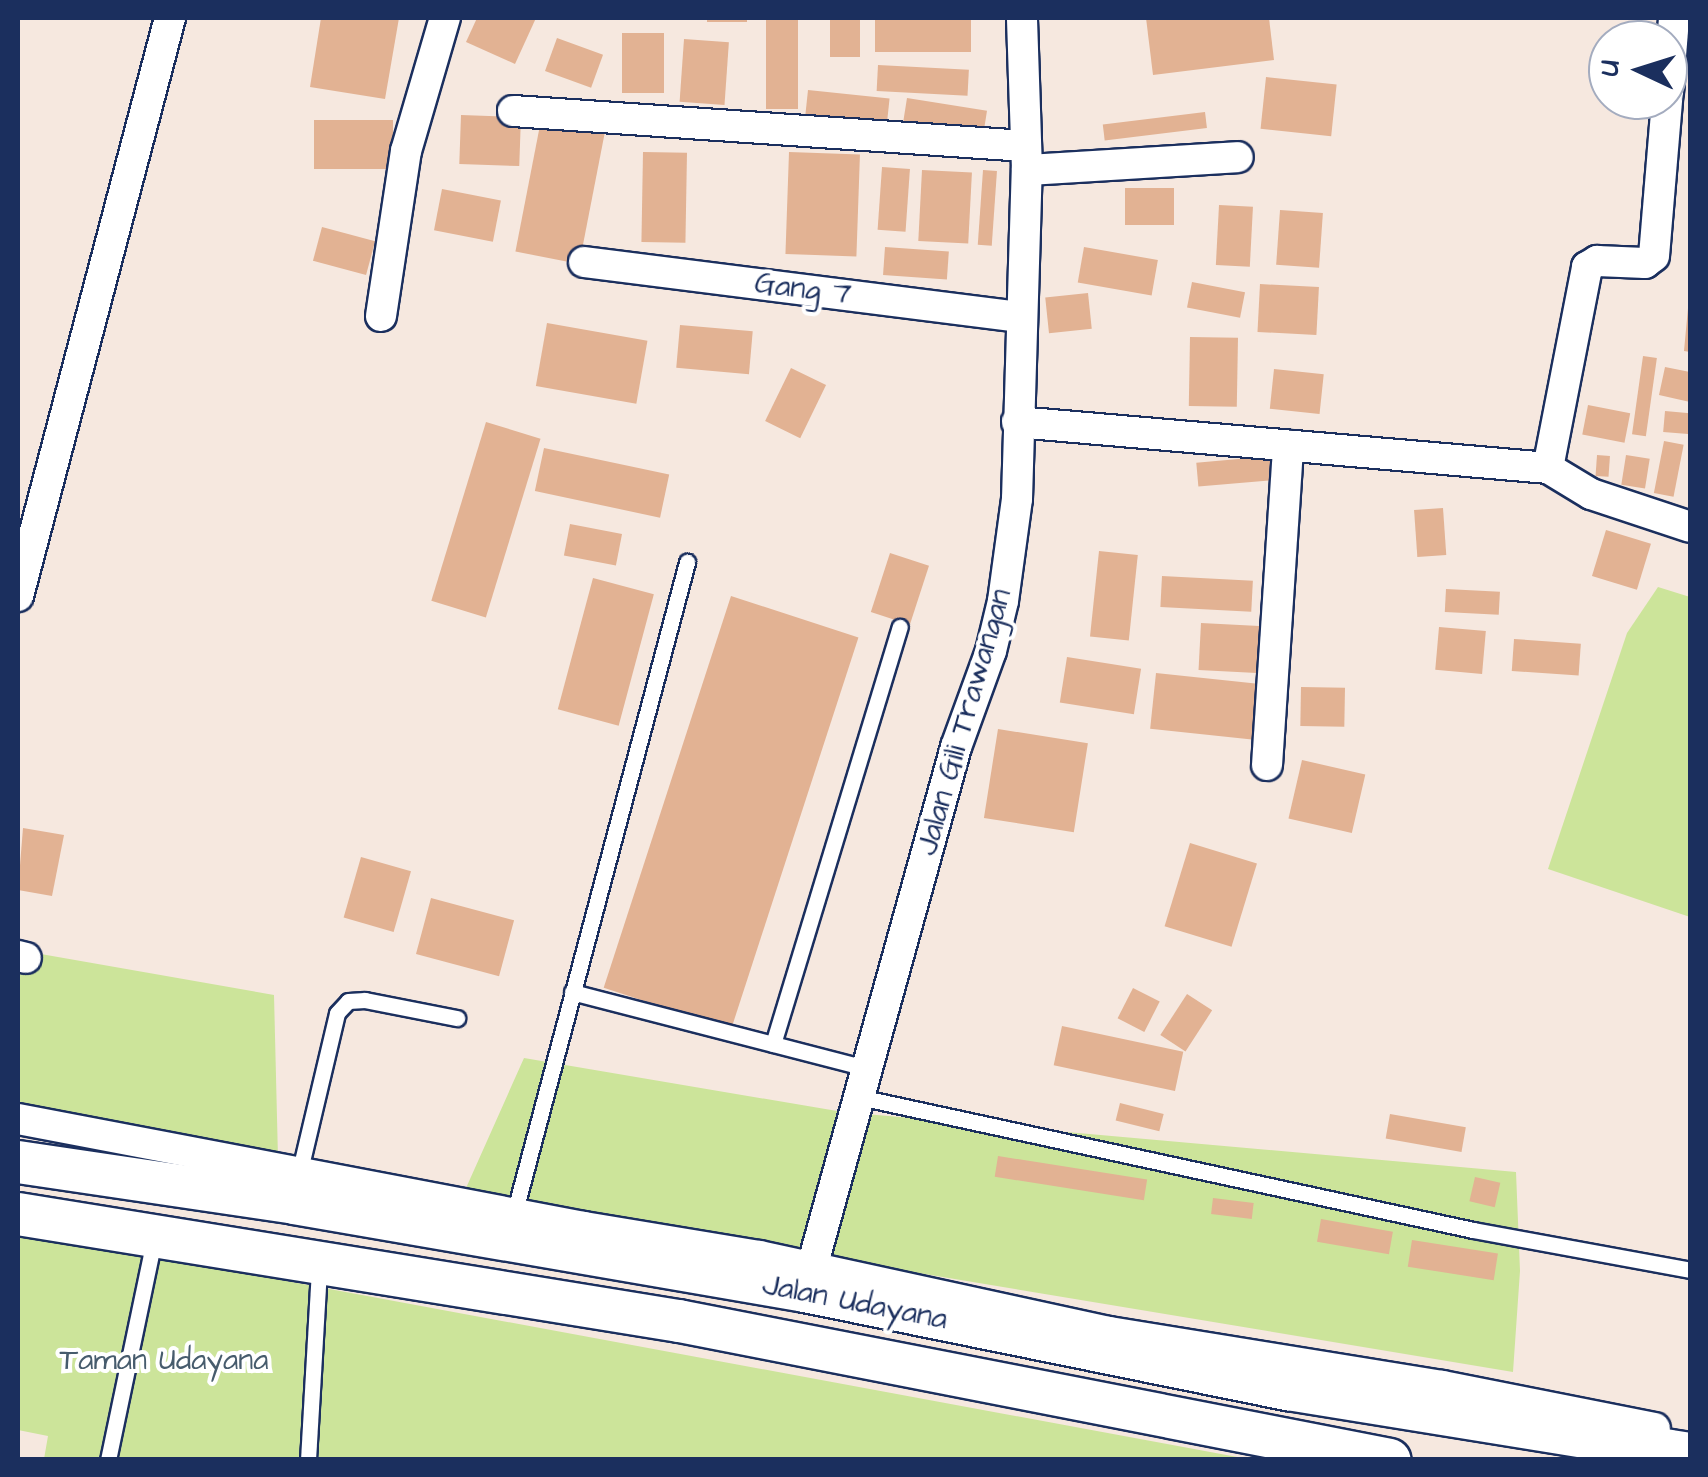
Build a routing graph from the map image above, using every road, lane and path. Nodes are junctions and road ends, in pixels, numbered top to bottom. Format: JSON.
{"nodes":[{"id":1,"x":170,"y":18,"type":"edge"},
{"id":2,"x":444,"y":18,"type":"edge"},
{"id":3,"x":1022,"y":18,"type":"edge"},
{"id":4,"x":512,"y":111,"type":"dead end"},
{"id":5,"x":1670,"y":120,"type":"edge"},
{"id":6,"x":1238,"y":157,"type":"dead end"},
{"id":7,"x":1026,"y":158,"type":"junction"},
{"id":8,"x":1676,"y":187,"type":"edge"},
{"id":9,"x":584,"y":262,"type":"dead end"},
{"id":10,"x":380,"y":316,"type":"dead end"},
{"id":11,"x":1022,"y":316,"type":"junction"},
{"id":12,"x":1017,"y":422,"type":"junction"},
{"id":13,"x":1288,"y":446,"type":"junction"},
{"id":14,"x":1548,"y":468,"type":"junction"},
{"id":15,"x":1690,"y":527,"type":"edge"},
{"id":16,"x":687,"y":562,"type":"dead end"},
{"id":17,"x":18,"y":596,"type":"edge"},
{"id":18,"x":900,"y":627,"type":"dead end"},
{"id":19,"x":1267,"y":764,"type":"dead end"},
{"id":20,"x":572,"y":992,"type":"junction"},
{"id":21,"x":457,"y":1018,"type":"dead end"},
{"id":22,"x":773,"y":1044,"type":"junction"},
{"id":23,"x":862,"y":1082,"type":"junction"},
{"id":24,"x":18,"y":1119,"type":"edge"},
{"id":25,"x":18,"y":1162,"type":"edge"},
{"id":26,"x":297,"y":1188,"type":"junction"},
{"id":27,"x":18,"y":1214,"type":"edge"},
{"id":28,"x":512,"y":1228,"type":"junction"},
{"id":29,"x":155,"y":1236,"type":"junction"},
{"id":30,"x":320,"y":1264,"type":"junction"},
{"id":31,"x":1690,"y":1270,"type":"edge"},
{"id":32,"x":809,"y":1280,"type":"junction"},
{"id":33,"x":1690,"y":1434,"type":"edge"},
{"id":34,"x":1690,"y":1454,"type":"edge"},
{"id":35,"x":108,"y":1460,"type":"edge"},
{"id":36,"x":308,"y":1460,"type":"edge"},
{"id":37,"x":1390,"y":1460,"type":"edge"}],
"edges":[{"from":1,"to":17,"type":"street"},
{"from":2,"to":10,"type":"street"},
{"from":3,"to":7,"type":"street","name":"Jalan Gili Trawangan"},
{"from":4,"to":7,"type":"street"},
{"from":5,"to":8,"type":"street"},
{"from":6,"to":7,"type":"street"},
{"from":7,"to":11,"type":"street","name":"Jalan Gili Trawangan"},
{"from":8,"to":14,"type":"street"},
{"from":9,"to":11,"type":"street","name":"Gang 7"},
{"from":11,"to":12,"type":"street","name":"Jalan Gili Trawangan"},
{"from":12,"to":13,"type":"street"},
{"from":12,"to":23,"type":"street","name":"Jalan Gili Trawangan"},
{"from":13,"to":14,"type":"street"},
{"from":13,"to":19,"type":"street"},
{"from":14,"to":15,"type":"street"},
{"from":16,"to":20,"type":"lane"},
{"from":18,"to":22,"type":"lane"},
{"from":20,"to":22,"type":"lane"},
{"from":20,"to":28,"type":"lane"},
{"from":21,"to":26,"type":"lane"},
{"from":22,"to":23,"type":"lane"},
{"from":23,"to":31,"type":"lane"},
{"from":23,"to":32,"type":"street","name":"Jalan Gili Trawangan"},
{"from":24,"to":26,"type":"street"},
{"from":25,"to":26,"type":"main road","name":"Jalan Udayana"},
{"from":26,"to":28,"type":"main road","name":"Jalan Udayana"},
{"from":27,"to":29,"type":"main road","name":"Jalan Udayana"},
{"from":28,"to":32,"type":"main road","name":"Jalan Udayana"},
{"from":29,"to":30,"type":"main road","name":"Jalan Udayana"},
{"from":29,"to":35,"type":"lane"},
{"from":30,"to":36,"type":"lane"},
{"from":30,"to":37,"type":"main road","name":"Jalan Udayana"},
{"from":32,"to":33,"type":"street"},
{"from":32,"to":34,"type":"main road","name":"Jalan Udayana"}]}
